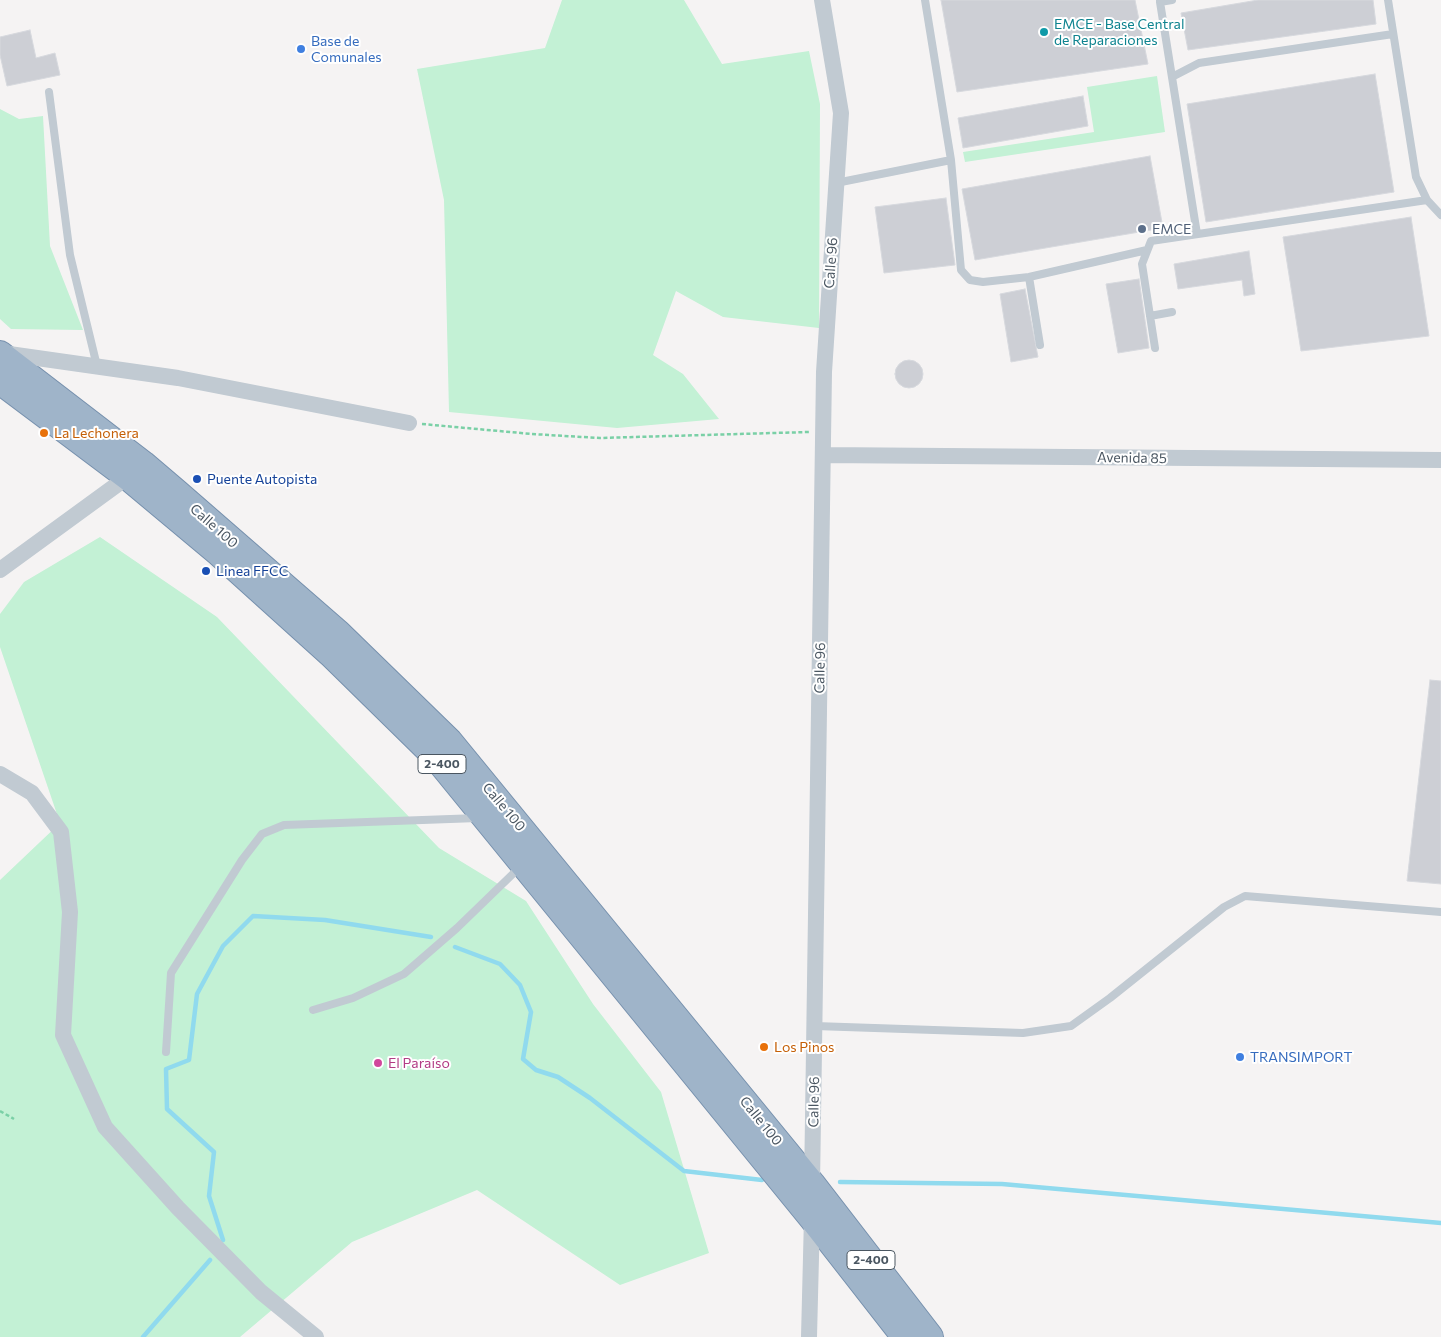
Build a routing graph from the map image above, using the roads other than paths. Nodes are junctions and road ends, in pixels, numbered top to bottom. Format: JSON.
{"nodes":[{"id":1,"x":822,"y":0,"type":"edge"},
{"id":2,"x":925,"y":0,"type":"edge"},
{"id":3,"x":1172,"y":0,"type":"edge"},
{"id":4,"x":1388,"y":0,"type":"edge"},
{"id":5,"x":1160,"y":1,"type":"edge"},
{"id":6,"x":1393,"y":34,"type":"junction"},
{"id":7,"x":1172,"y":77,"type":"junction"},
{"id":8,"x":49,"y":92,"type":"dead end"},
{"id":9,"x":951,"y":160,"type":"junction"},
{"id":10,"x":836,"y":183,"type":"junction"},
{"id":11,"x":1427,"y":200,"type":"junction"},
{"id":12,"x":1441,"y":215,"type":"edge"},
{"id":13,"x":1197,"y":234,"type":"junction"},
{"id":14,"x":1148,"y":250,"type":"junction"},
{"id":15,"x":1029,"y":277,"type":"junction"},
{"id":16,"x":1172,"y":312,"type":"dead end"},
{"id":17,"x":1150,"y":316,"type":"junction"},
{"id":18,"x":1040,"y":345,"type":"dead end"},
{"id":19,"x":1155,"y":348,"type":"dead end"},
{"id":20,"x":0,"y":353,"type":"edge"},
{"id":21,"x":97,"y":366,"type":"junction"},
{"id":22,"x":0,"y":381,"type":"edge"},
{"id":23,"x":408,"y":423,"type":"road end"},
{"id":24,"x":823,"y":455,"type":"junction"},
{"id":25,"x":1441,"y":460,"type":"edge"},
{"id":26,"x":136,"y":470,"type":"junction"},
{"id":27,"x":0,"y":570,"type":"edge"},
{"id":28,"x":0,"y":774,"type":"edge"},
{"id":29,"x":485,"y":817,"type":"junction"},
{"id":30,"x":523,"y":864,"type":"junction"},
{"id":31,"x":1441,"y":912,"type":"edge"},
{"id":32,"x":313,"y":1010,"type":"dead end"},
{"id":33,"x":815,"y":1026,"type":"junction"},
{"id":34,"x":166,"y":1052,"type":"dead end"},
{"id":35,"x":812,"y":1184,"type":"junction"},
{"id":36,"x":812,"y":1218,"type":"junction"},
{"id":37,"x":316,"y":1337,"type":"edge"},
{"id":38,"x":809,"y":1337,"type":"edge"},
{"id":39,"x":905,"y":1337,"type":"edge"},
{"id":40,"x":930,"y":1337,"type":"edge"}],
"edges":[{"from":1,"to":10,"type":"street","name":"Calle 96"},
{"from":2,"to":9,"type":"lane"},
{"from":3,"to":5,"type":"lane"},
{"from":4,"to":6,"type":"lane"},
{"from":5,"to":7,"type":"lane"},
{"from":6,"to":7,"type":"lane"},
{"from":6,"to":11,"type":"lane"},
{"from":7,"to":13,"type":"lane"},
{"from":8,"to":21,"type":"lane"},
{"from":9,"to":10,"type":"lane"},
{"from":9,"to":15,"type":"lane"},
{"from":10,"to":24,"type":"street","name":"Calle 96"},
{"from":11,"to":12,"type":"lane"},
{"from":11,"to":13,"type":"lane"},
{"from":13,"to":14,"type":"lane"},
{"from":14,"to":15,"type":"lane"},
{"from":14,"to":17,"type":"lane"},
{"from":15,"to":18,"type":"lane"},
{"from":16,"to":17,"type":"lane"},
{"from":17,"to":19,"type":"lane"},
{"from":20,"to":21,"type":"street"},
{"from":20,"to":26,"type":"highway","name":"Calle 100","number":"2-400"},
{"from":21,"to":23,"type":"street"},
{"from":22,"to":26,"type":"highway","name":"Calle 100","number":"2-400"},
{"from":24,"to":25,"type":"street","name":"Avenida 85"},
{"from":24,"to":33,"type":"street","name":"Calle 96"},
{"from":26,"to":27,"type":"street"},
{"from":26,"to":29,"type":"highway","name":"Calle 100","number":"2-400"},
{"from":26,"to":35,"type":"highway","name":"Calle 100","number":"2-400"},
{"from":28,"to":37,"type":"street"},
{"from":29,"to":30,"type":"highway","name":"Calle 100","number":"2-400"},
{"from":29,"to":34,"type":"lane"},
{"from":30,"to":32,"type":"lane"},
{"from":30,"to":36,"type":"highway","name":"Calle 100","number":"2-400"},
{"from":31,"to":33,"type":"lane"},
{"from":33,"to":35,"type":"street","name":"Calle 96"},
{"from":35,"to":36,"type":"street","name":"Calle 96"},
{"from":35,"to":40,"type":"highway","name":"Calle 100","number":"2-400"},
{"from":36,"to":38,"type":"street","name":"Calle 96"},
{"from":36,"to":39,"type":"highway","name":"Calle 100","number":"2-400"}]}
